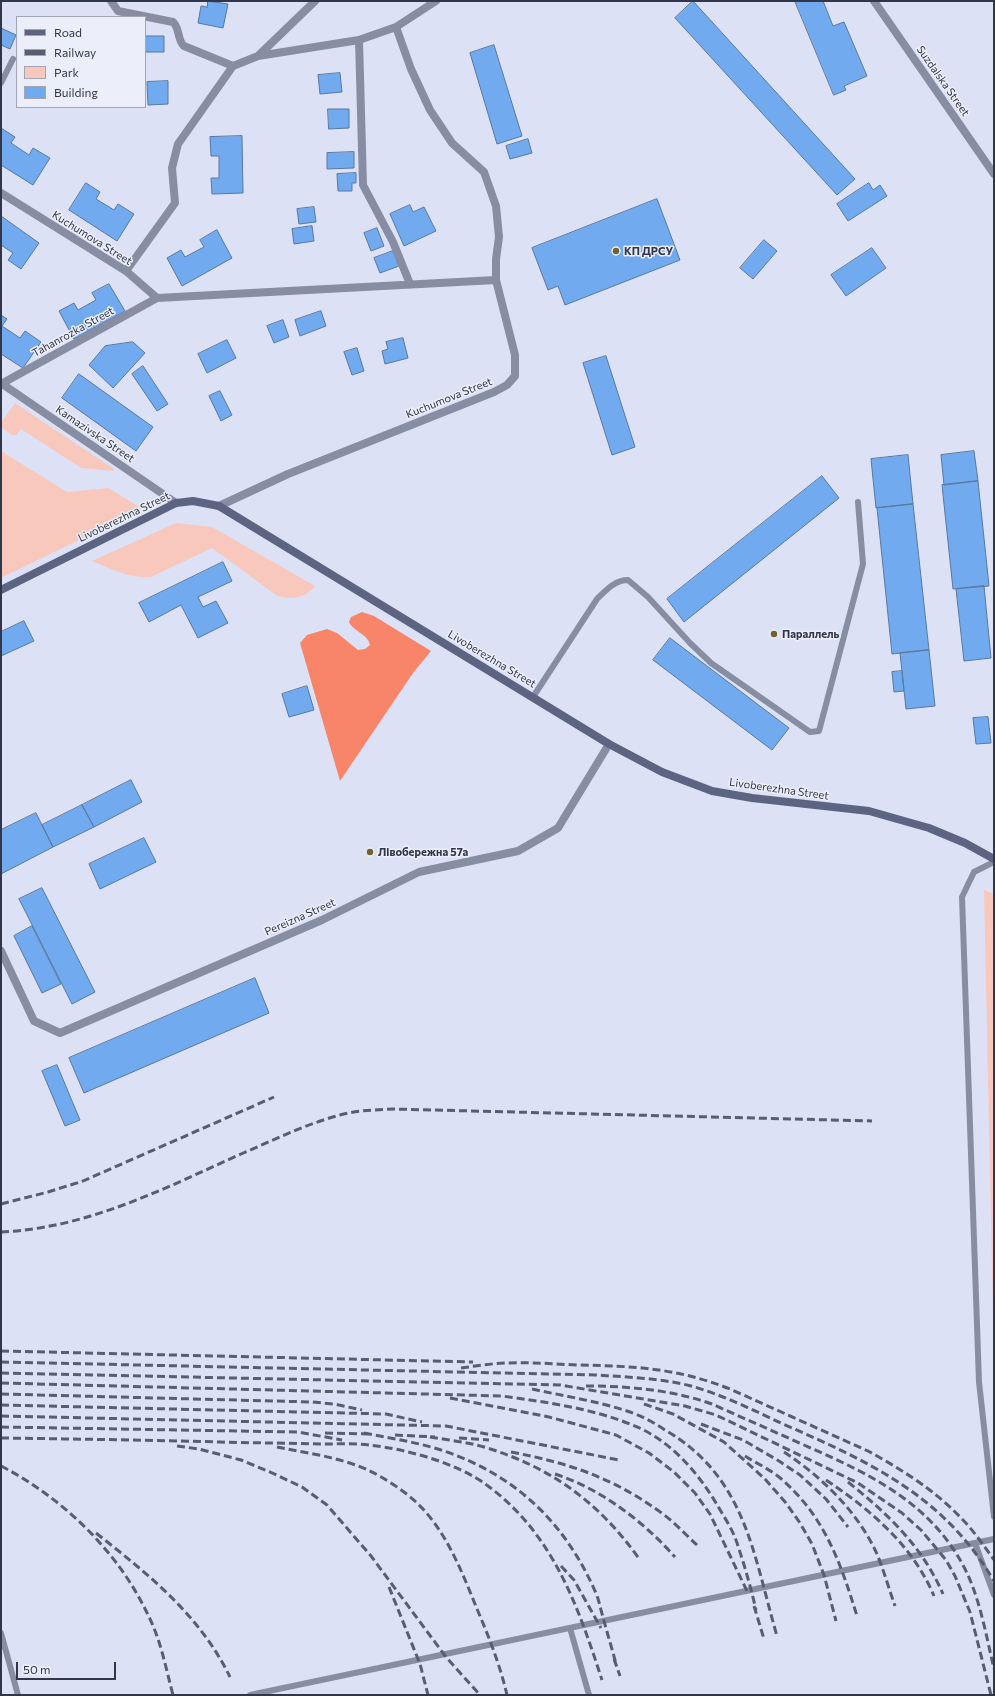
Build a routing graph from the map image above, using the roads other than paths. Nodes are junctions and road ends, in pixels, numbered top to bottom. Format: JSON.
{"nodes":[{"id":1,"x":111,"y":1,"type":"edge"},
{"id":2,"x":315,"y":1,"type":"edge"},
{"id":3,"x":436,"y":1,"type":"edge"},
{"id":4,"x":874,"y":1,"type":"edge"},
{"id":5,"x":143,"y":16,"type":"edge"},
{"id":6,"x":146,"y":17,"type":"edge"},
{"id":7,"x":396,"y":27,"type":"junction"},
{"id":8,"x":359,"y":40,"type":"junction"},
{"id":9,"x":258,"y":56,"type":"junction"},
{"id":10,"x":13,"y":59,"type":"dead end"},
{"id":11,"x":233,"y":66,"type":"junction"},
{"id":12,"x":1,"y":83,"type":"edge"},
{"id":13,"x":994,"y":174,"type":"edge"},
{"id":14,"x":1,"y":193,"type":"edge"},
{"id":15,"x":126,"y":271,"type":"junction"},
{"id":16,"x":496,"y":280,"type":"junction"},
{"id":17,"x":410,"y":284,"type":"junction"},
{"id":18,"x":157,"y":298,"type":"junction"},
{"id":19,"x":1,"y":384,"type":"edge"},
{"id":20,"x":858,"y":502,"type":"dead end"},
{"id":21,"x":176,"y":503,"type":"junction"},
{"id":22,"x":219,"y":506,"type":"junction"},
{"id":23,"x":1,"y":590,"type":"edge"},
{"id":24,"x":534,"y":697,"type":"junction"},
{"id":25,"x":609,"y":744,"type":"junction"},
{"id":26,"x":994,"y":861,"type":"edge"},
{"id":27,"x":1,"y":951,"type":"edge"},
{"id":28,"x":994,"y":1517,"type":"edge"},
{"id":29,"x":994,"y":1539,"type":"edge"},
{"id":30,"x":975,"y":1543,"type":"junction"},
{"id":31,"x":994,"y":1595,"type":"edge"},
{"id":32,"x":570,"y":1628,"type":"junction"},
{"id":33,"x":1,"y":1634,"type":"edge"},
{"id":34,"x":18,"y":1695,"type":"edge"},
{"id":35,"x":250,"y":1695,"type":"edge"},
{"id":36,"x":588,"y":1695,"type":"edge"}],
"edges":[{"from":1,"to":5,"type":"street"},
{"from":2,"to":9,"type":"street"},
{"from":3,"to":7,"type":"street"},
{"from":4,"to":13,"type":"street","name":"Suzdalska Street"},
{"from":6,"to":11,"type":"street"},
{"from":7,"to":8,"type":"street"},
{"from":7,"to":16,"type":"street","name":"Kuchumova Street"},
{"from":8,"to":9,"type":"street"},
{"from":8,"to":17,"type":"street"},
{"from":9,"to":11,"type":"street"},
{"from":10,"to":12,"type":"lane"},
{"from":11,"to":15,"type":"street"},
{"from":14,"to":15,"type":"street","name":"Kuchumova Street"},
{"from":15,"to":18,"type":"street","name":"Kuchumova Street"},
{"from":16,"to":17,"type":"street"},
{"from":16,"to":22,"type":"street","name":"Kuchumova Street"},
{"from":17,"to":18,"type":"street"},
{"from":18,"to":19,"type":"street","name":"Tahanrozka Street"},
{"from":19,"to":21,"type":"street","name":"Kamazivska Street"},
{"from":20,"to":24,"type":"lane"},
{"from":21,"to":22,"type":"main road","name":"Livoberezhna Street"},
{"from":21,"to":23,"type":"main road","name":"Livoberezhna Street"},
{"from":22,"to":24,"type":"main road","name":"Livoberezhna Street"},
{"from":24,"to":25,"type":"main road","name":"Livoberezhna Street"},
{"from":25,"to":26,"type":"main road","name":"Livoberezhna Street"},
{"from":25,"to":27,"type":"street","name":"Pereizna Street"},
{"from":26,"to":28,"type":"lane"},
{"from":29,"to":30,"type":"lane"},
{"from":30,"to":31,"type":"lane"},
{"from":30,"to":32,"type":"lane"},
{"from":32,"to":35,"type":"lane"},
{"from":32,"to":36,"type":"lane"},
{"from":33,"to":34,"type":"lane"}]}
